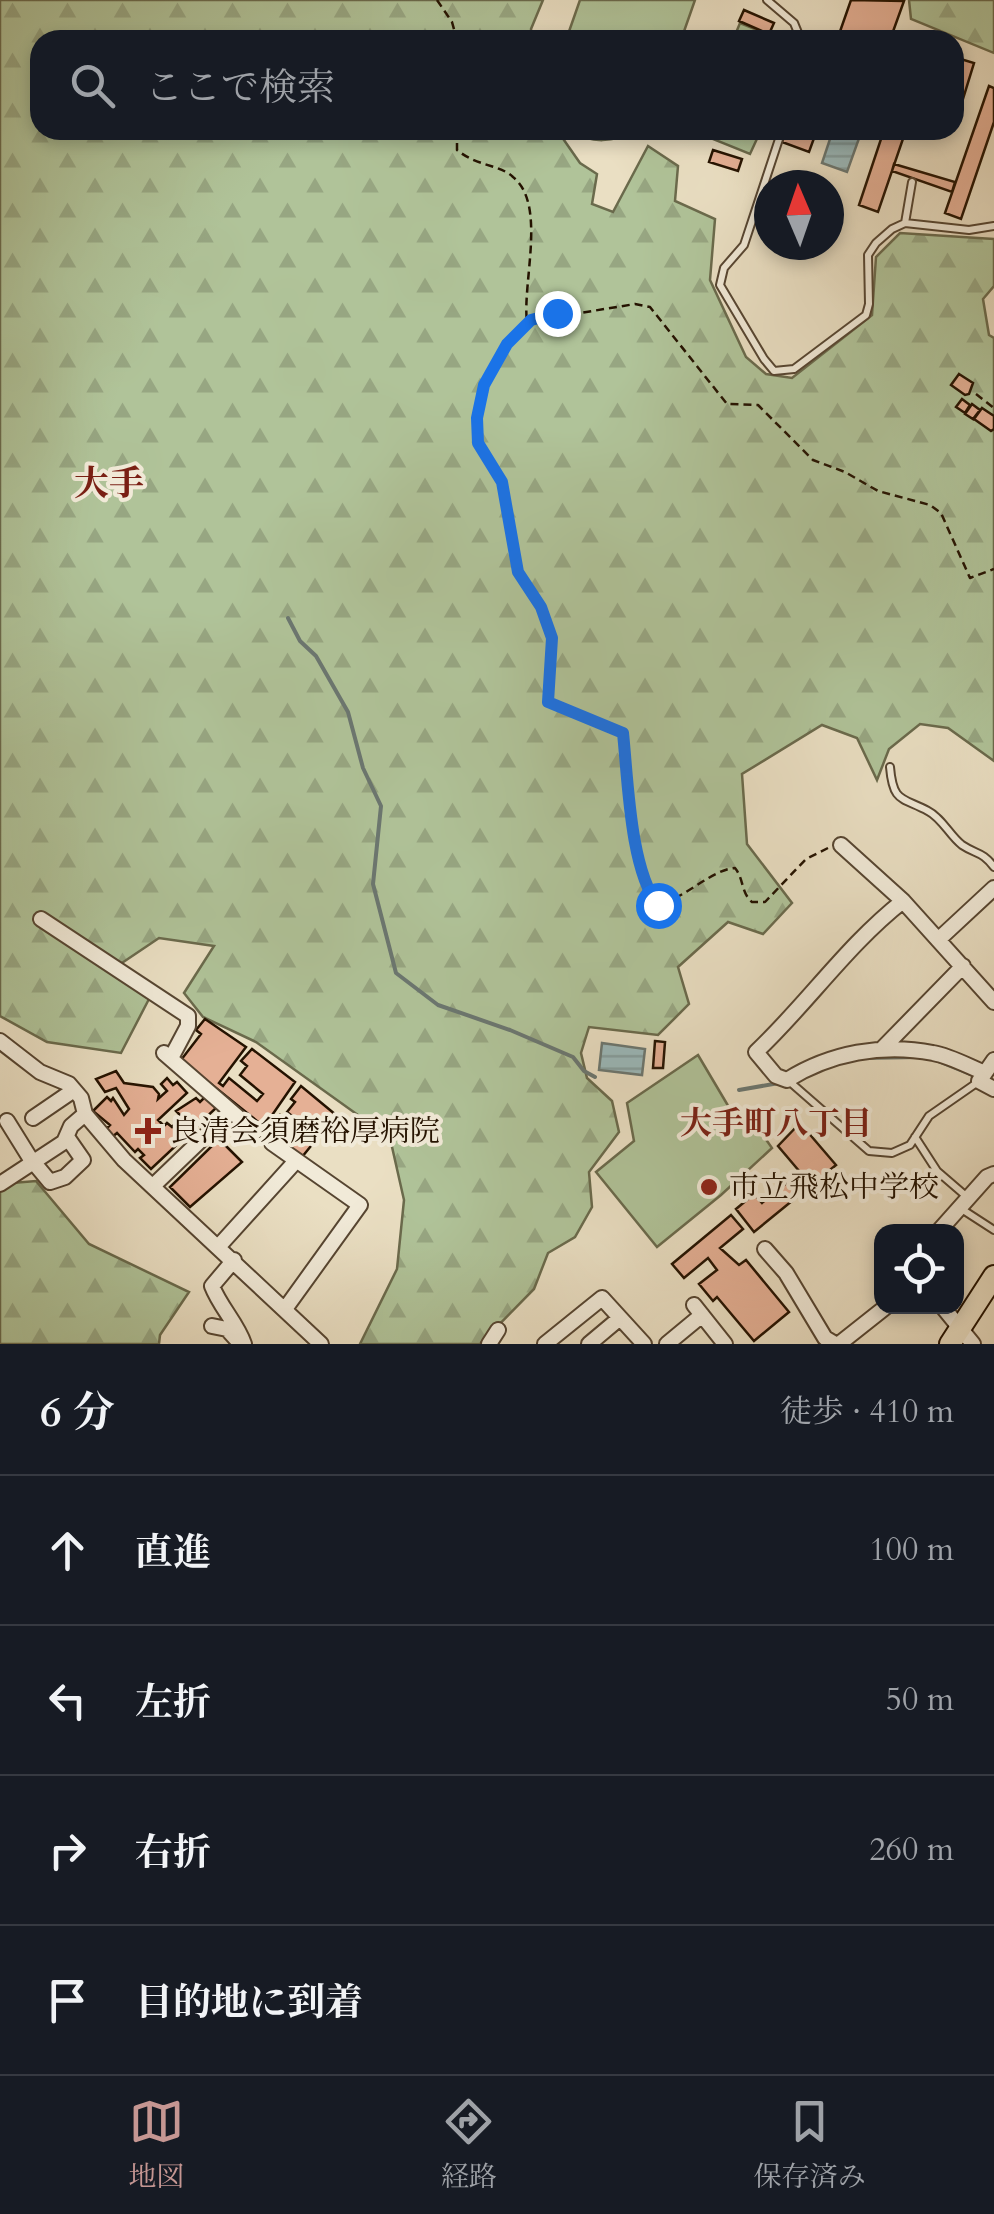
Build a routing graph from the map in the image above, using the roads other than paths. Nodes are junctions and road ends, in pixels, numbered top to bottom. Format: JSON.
{"nodes":[{"id":1,"x":767,"y":0,"type":"edge"},
{"id":2,"x":797,"y":30,"type":"edge"},
{"id":3,"x":779,"y":140,"type":"edge"},
{"id":4,"x":912,"y":182,"type":"dead end"},
{"id":5,"x":906,"y":222,"type":"junction"},
{"id":6,"x":994,"y":226,"type":"edge"},
{"id":7,"x":890,"y":767,"type":"dead end"},
{"id":8,"x":841,"y":844,"type":"road end"},
{"id":9,"x":994,"y":867,"type":"edge"},
{"id":10,"x":994,"y":888,"type":"edge"},
{"id":11,"x":902,"y":902,"type":"junction"},
{"id":12,"x":41,"y":919,"type":"dead end"},
{"id":13,"x":938,"y":940,"type":"junction"},
{"id":14,"x":963,"y":966,"type":"junction"},
{"id":15,"x":994,"y":1002,"type":"edge"},
{"id":16,"x":0,"y":1041,"type":"edge"},
{"id":17,"x":882,"y":1050,"type":"junction"},
{"id":18,"x":994,"y":1060,"type":"edge"},
{"id":19,"x":982,"y":1077,"type":"junction"},
{"id":20,"x":791,"y":1083,"type":"junction"},
{"id":21,"x":994,"y":1089,"type":"edge"},
{"id":22,"x":74,"y":1090,"type":"junction"},
{"id":23,"x":229,"y":1113,"type":"junction"},
{"id":24,"x":84,"y":1114,"type":"junction"},
{"id":25,"x":33,"y":1118,"type":"dead end"},
{"id":26,"x":7,"y":1121,"type":"dead end"},
{"id":27,"x":255,"y":1132,"type":"dead end"},
{"id":28,"x":66,"y":1137,"type":"junction"},
{"id":29,"x":916,"y":1137,"type":"junction"},
{"id":30,"x":272,"y":1144,"type":"dead end"},
{"id":31,"x":34,"y":1162,"type":"junction"},
{"id":32,"x":295,"y":1162,"type":"junction"},
{"id":33,"x":994,"y":1174,"type":"edge"},
{"id":34,"x":0,"y":1184,"type":"edge"},
{"id":35,"x":153,"y":1186,"type":"junction"},
{"id":36,"x":964,"y":1203,"type":"junction"},
{"id":37,"x":945,"y":1224,"type":"edge"},
{"id":38,"x":994,"y":1230,"type":"edge"},
{"id":39,"x":219,"y":1246,"type":"junction"},
{"id":40,"x":765,"y":1249,"type":"dead end"},
{"id":41,"x":234,"y":1260,"type":"junction"},
{"id":42,"x":994,"y":1276,"type":"edge"},
{"id":43,"x":285,"y":1308,"type":"junction"},
{"id":44,"x":876,"y":1314,"type":"edge"},
{"id":45,"x":946,"y":1314,"type":"edge"},
{"id":46,"x":620,"y":1318,"type":"junction"},
{"id":47,"x":212,"y":1326,"type":"dead end"},
{"id":48,"x":498,"y":1330,"type":"dead end"},
{"id":49,"x":960,"y":1339,"type":"edge"},
{"id":50,"x":242,"y":1344,"type":"edge"},
{"id":51,"x":322,"y":1344,"type":"edge"},
{"id":52,"x":490,"y":1344,"type":"edge"},
{"id":53,"x":544,"y":1344,"type":"edge"},
{"id":54,"x":589,"y":1344,"type":"edge"},
{"id":55,"x":644,"y":1344,"type":"edge"},
{"id":56,"x":667,"y":1344,"type":"edge"},
{"id":57,"x":726,"y":1344,"type":"edge"},
{"id":58,"x":837,"y":1344,"type":"edge"}],
"edges":[{"from":1,"to":2,"type":"lane"},
{"from":3,"to":5,"type":"lane"},
{"from":4,"to":5,"type":"lane"},
{"from":5,"to":6,"type":"lane"},
{"from":7,"to":9,"type":"lane"},
{"from":8,"to":11,"type":"street"},
{"from":10,"to":13,"type":"street"},
{"from":11,"to":13,"type":"street"},
{"from":11,"to":20,"type":"street"},
{"from":12,"to":23,"type":"street"},
{"from":13,"to":14,"type":"street"},
{"from":14,"to":15,"type":"street"},
{"from":14,"to":17,"type":"street"},
{"from":16,"to":22,"type":"street"},
{"from":17,"to":19,"type":"street"},
{"from":17,"to":20,"type":"street"},
{"from":18,"to":19,"type":"street"},
{"from":19,"to":21,"type":"street"},
{"from":19,"to":29,"type":"lane"},
{"from":20,"to":29,"type":"lane"},
{"from":22,"to":24,"type":"street"},
{"from":22,"to":25,"type":"street"},
{"from":23,"to":27,"type":"street"},
{"from":23,"to":35,"type":"street"},
{"from":24,"to":28,"type":"street"},
{"from":24,"to":35,"type":"street"},
{"from":26,"to":31,"type":"street"},
{"from":28,"to":31,"type":"street"},
{"from":28,"to":31,"type":"street"},
{"from":29,"to":36,"type":"lane"},
{"from":30,"to":32,"type":"street"},
{"from":31,"to":34,"type":"street"},
{"from":32,"to":39,"type":"street"},
{"from":32,"to":43,"type":"street"},
{"from":33,"to":36,"type":"street"},
{"from":35,"to":39,"type":"street"},
{"from":36,"to":37,"type":"street"},
{"from":36,"to":38,"type":"lane"},
{"from":39,"to":41,"type":"street"},
{"from":40,"to":58,"type":"street"},
{"from":41,"to":43,"type":"street"},
{"from":41,"to":50,"type":"street"},
{"from":42,"to":49,"type":"main road"},
{"from":43,"to":51,"type":"street"},
{"from":44,"to":58,"type":"street"},
{"from":45,"to":49,"type":"street"},
{"from":46,"to":53,"type":"street"},
{"from":46,"to":54,"type":"street"},
{"from":46,"to":55,"type":"street"},
{"from":47,"to":50,"type":"street"},
{"from":48,"to":52,"type":"street"},
{"from":56,"to":57,"type":"street"}]}
